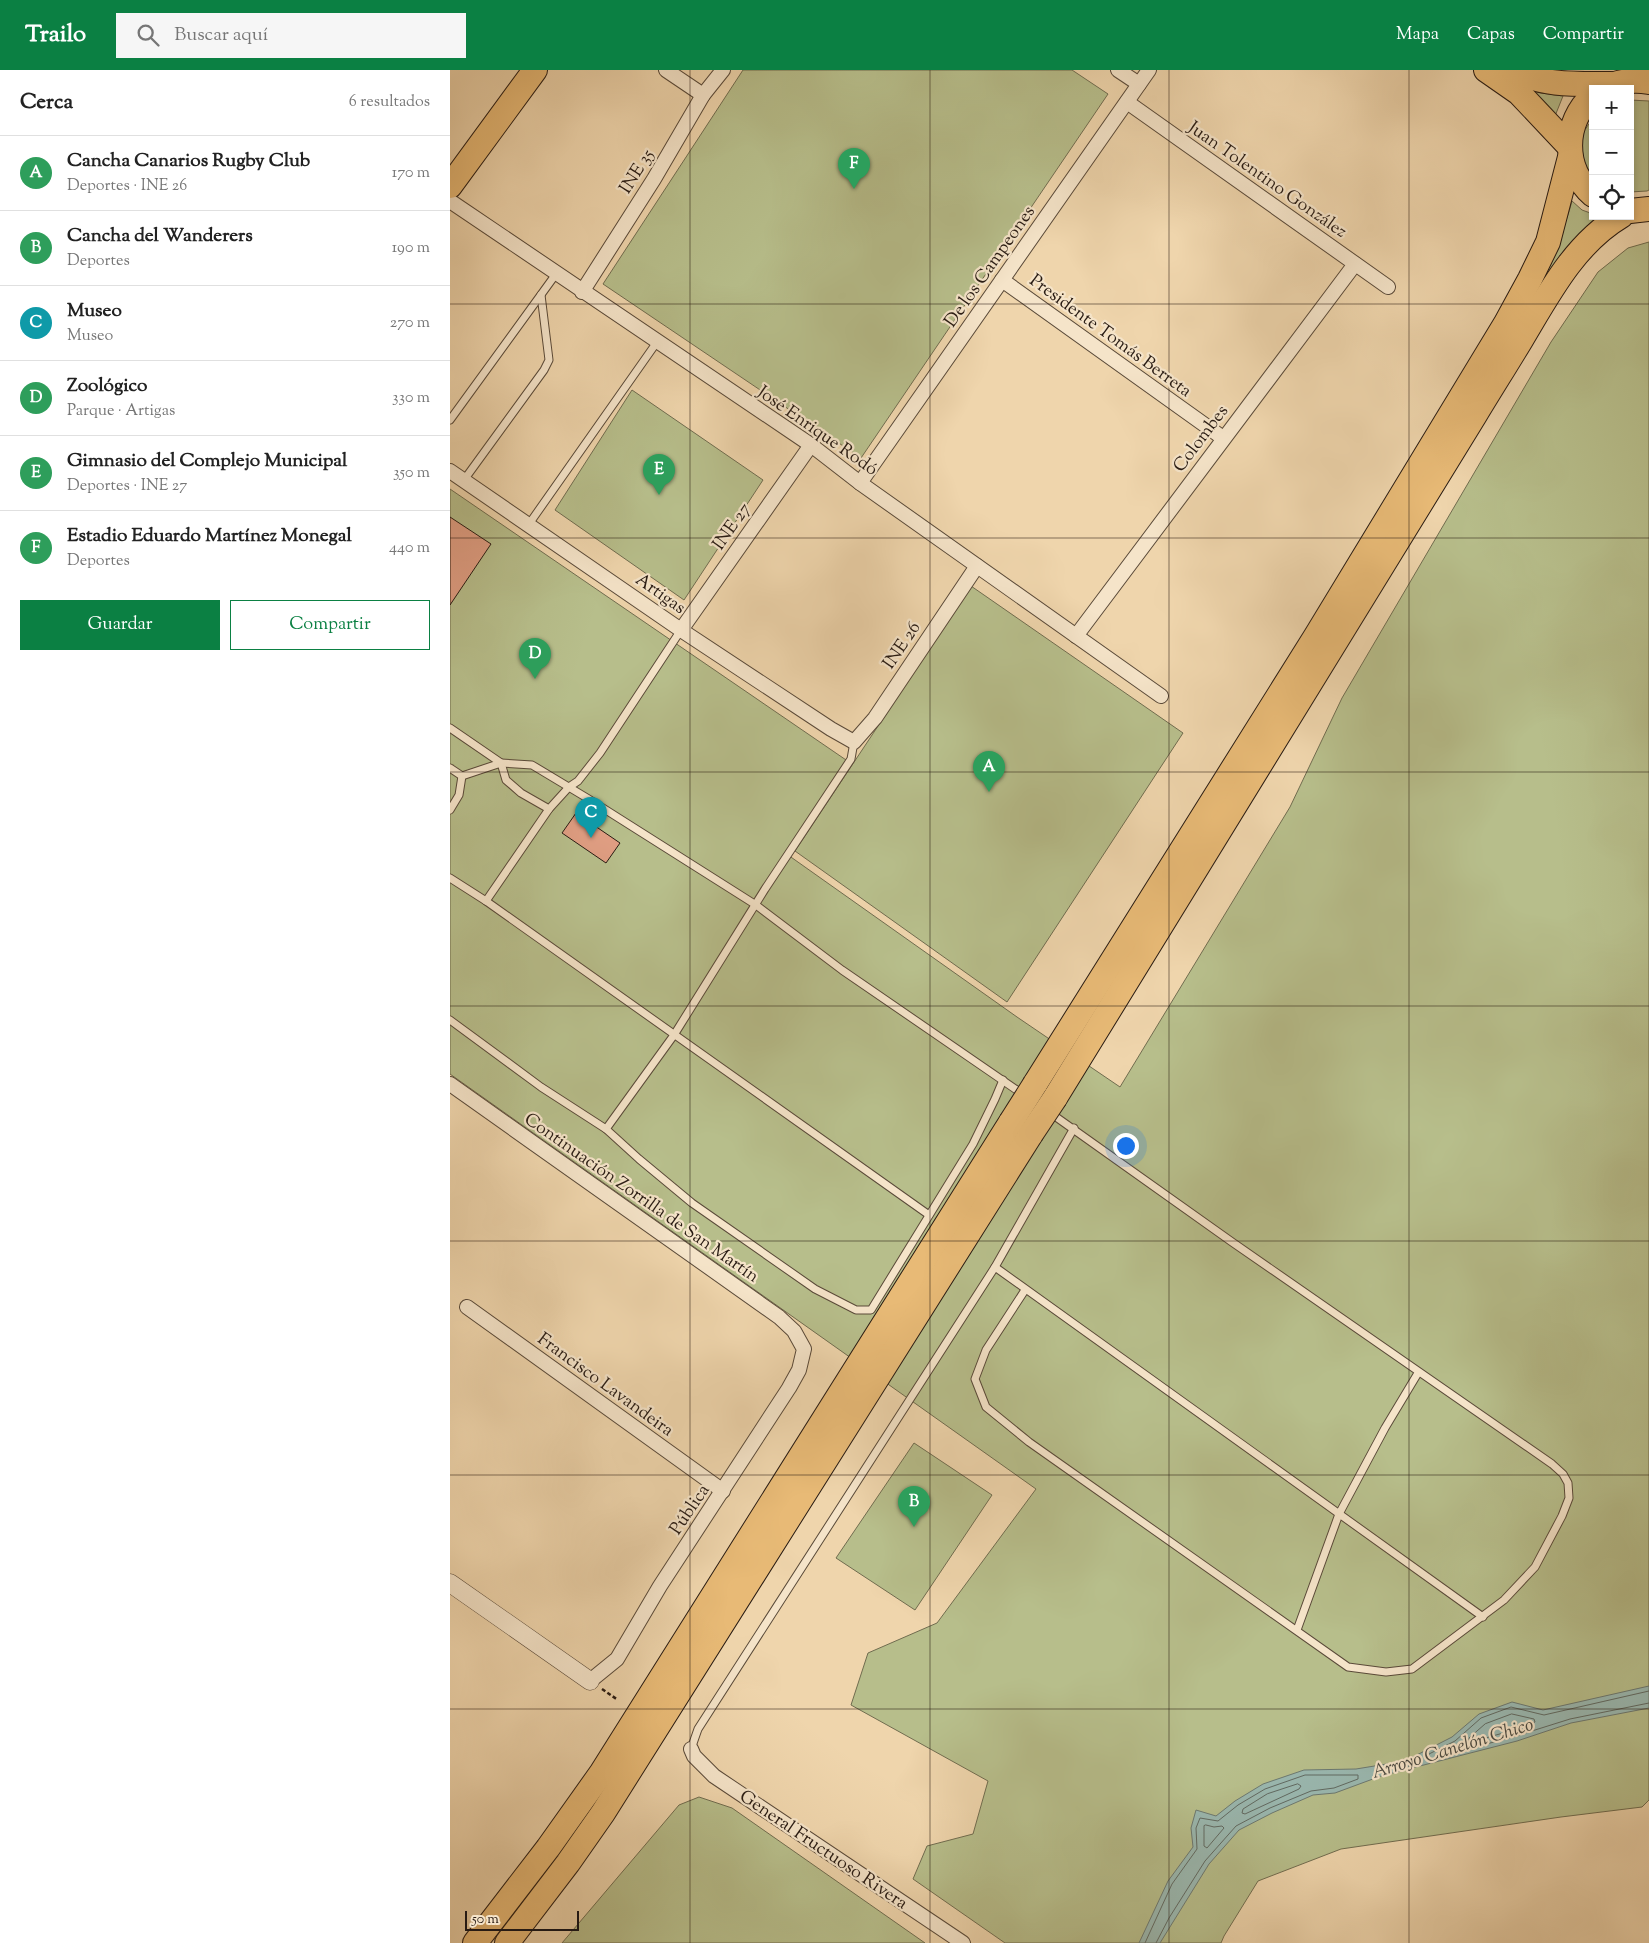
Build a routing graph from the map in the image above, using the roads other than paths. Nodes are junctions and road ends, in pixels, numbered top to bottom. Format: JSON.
{"nodes":[{"id":1,"x":535,"y":70,"type":"edge"},
{"id":2,"x":666,"y":70,"type":"edge"},
{"id":3,"x":723,"y":70,"type":"edge"},
{"id":4,"x":1118,"y":70,"type":"edge"},
{"id":5,"x":1149,"y":70,"type":"edge"},
{"id":6,"x":1486,"y":70,"type":"edge"},
{"id":7,"x":1513,"y":70,"type":"edge"},
{"id":8,"x":1622,"y":83,"type":"edge"},
{"id":9,"x":1139,"y":84,"type":"junction"},
{"id":10,"x":703,"y":95,"type":"junction"},
{"id":11,"x":1127,"y":102,"type":"junction"},
{"id":12,"x":1570,"y":151,"type":"junction"},
{"id":13,"x":450,"y":186,"type":"edge"},
{"id":14,"x":1589,"y":191,"type":"edge"},
{"id":15,"x":450,"y":201,"type":"edge"},
{"id":16,"x":1649,"y":209,"type":"edge"},
{"id":17,"x":1634,"y":211,"type":"edge"},
{"id":18,"x":1614,"y":220,"type":"edge"},
{"id":19,"x":1355,"y":264,"type":"junction"},
{"id":20,"x":556,"y":274,"type":"junction"},
{"id":21,"x":1002,"y":280,"type":"junction"},
{"id":22,"x":1388,"y":287,"type":"dead end"},
{"id":23,"x":582,"y":292,"type":"junction"},
{"id":24,"x":541,"y":295,"type":"junction"},
{"id":25,"x":657,"y":342,"type":"junction"},
{"id":26,"x":450,"y":420,"type":"edge"},
{"id":27,"x":1223,"y":438,"type":"junction"},
{"id":28,"x":811,"y":445,"type":"junction"},
{"id":29,"x":450,"y":470,"type":"edge"},
{"id":30,"x":464,"y":480,"type":"junction"},
{"id":31,"x":860,"y":483,"type":"junction"},
{"id":32,"x":529,"y":524,"type":"junction"},
{"id":33,"x":977,"y":566,"type":"junction"},
{"id":34,"x":681,"y":630,"type":"junction"},
{"id":35,"x":1076,"y":636,"type":"junction"},
{"id":36,"x":1161,"y":696,"type":"dead end"},
{"id":37,"x":450,"y":728,"type":"edge"},
{"id":38,"x":854,"y":742,"type":"junction"},
{"id":39,"x":501,"y":763,"type":"junction"},
{"id":40,"x":450,"y":768,"type":"edge"},
{"id":41,"x":462,"y":776,"type":"junction"},
{"id":42,"x":569,"y":787,"type":"junction"},
{"id":43,"x":549,"y":809,"type":"junction"},
{"id":44,"x":450,"y":810,"type":"edge"},
{"id":45,"x":451,"y":881,"type":"edge"},
{"id":46,"x":486,"y":901,"type":"junction"},
{"id":47,"x":756,"y":905,"type":"junction"},
{"id":48,"x":450,"y":1020,"type":"edge"},
{"id":49,"x":674,"y":1035,"type":"junction"},
{"id":50,"x":1003,"y":1080,"type":"junction"},
{"id":51,"x":450,"y":1084,"type":"edge"},
{"id":52,"x":1041,"y":1098,"type":"junction"},
{"id":53,"x":1074,"y":1128,"type":"junction"},
{"id":54,"x":606,"y":1129,"type":"junction"},
{"id":55,"x":929,"y":1215,"type":"junction"},
{"id":56,"x":995,"y":1267,"type":"junction"},
{"id":57,"x":1025,"y":1290,"type":"junction"},
{"id":58,"x":467,"y":1307,"type":"dead end"},
{"id":59,"x":804,"y":1349,"type":"joint"},
{"id":60,"x":1418,"y":1373,"type":"junction"},
{"id":61,"x":723,"y":1491,"type":"junction"},
{"id":62,"x":1339,"y":1514,"type":"junction"},
{"id":63,"x":450,"y":1584,"type":"edge"},
{"id":64,"x":1483,"y":1617,"type":"junction"},
{"id":65,"x":1297,"y":1630,"type":"junction"},
{"id":66,"x":590,"y":1681,"type":"joint"},
{"id":67,"x":691,"y":1749,"type":"joint"},
{"id":68,"x":475,"y":1943,"type":"edge"},
{"id":69,"x":507,"y":1943,"type":"edge"},
{"id":70,"x":963,"y":1943,"type":"edge"}],
"edges":[{"from":1,"to":13,"type":"highway"},
{"from":2,"to":10,"type":"street"},
{"from":3,"to":10,"type":"street","name":"INE 35"},
{"from":4,"to":9,"type":"street"},
{"from":5,"to":9,"type":"street","name":"De los Campeones"},
{"from":6,"to":12,"type":"highway"},
{"from":7,"to":8,"type":"highway"},
{"from":8,"to":12,"type":"highway"},
{"from":9,"to":11,"type":"street","name":"De los Campeones"},
{"from":10,"to":23,"type":"street","name":"INE 35"},
{"from":11,"to":19,"type":"street","name":"Juan Tolentino González"},
{"from":11,"to":21,"type":"street","name":"De los Campeones"},
{"from":12,"to":14,"type":"highway"},
{"from":12,"to":52,"type":"highway"},
{"from":15,"to":20,"type":"street","name":"José Enrique Rodó"},
{"from":16,"to":17,"type":"highway"},
{"from":18,"to":52,"type":"highway"},
{"from":19,"to":22,"type":"street","name":"Juan Tolentino González"},
{"from":19,"to":27,"type":"street","name":"Colombes"},
{"from":20,"to":23,"type":"street","name":"José Enrique Rodó"},
{"from":20,"to":24,"type":"lane"},
{"from":21,"to":27,"type":"street","name":"Presidente Tomás Berreta"},
{"from":21,"to":31,"type":"street","name":"De los Campeones"},
{"from":23,"to":25,"type":"street","name":"José Enrique Rodó"},
{"from":24,"to":26,"type":"lane"},
{"from":24,"to":30,"type":"lane"},
{"from":25,"to":28,"type":"street","name":"José Enrique Rodó"},
{"from":25,"to":32,"type":"lane"},
{"from":27,"to":35,"type":"street","name":"Colombes"},
{"from":28,"to":31,"type":"street","name":"José Enrique Rodó"},
{"from":28,"to":34,"type":"street","name":"INE 27"},
{"from":29,"to":30,"type":"street","name":"Artigas"},
{"from":30,"to":32,"type":"street","name":"Artigas"},
{"from":31,"to":33,"type":"street","name":"José Enrique Rodó"},
{"from":32,"to":34,"type":"street","name":"Artigas"},
{"from":33,"to":35,"type":"street","name":"José Enrique Rodó"},
{"from":33,"to":38,"type":"street","name":"INE 26"},
{"from":34,"to":38,"type":"street","name":"Artigas"},
{"from":34,"to":42,"type":"lane"},
{"from":35,"to":36,"type":"street","name":"José Enrique Rodó"},
{"from":37,"to":39,"type":"lane"},
{"from":38,"to":47,"type":"lane"},
{"from":39,"to":41,"type":"lane"},
{"from":39,"to":42,"type":"lane"},
{"from":39,"to":43,"type":"lane"},
{"from":40,"to":41,"type":"lane"},
{"from":41,"to":44,"type":"lane"},
{"from":42,"to":43,"type":"lane"},
{"from":42,"to":47,"type":"lane"},
{"from":43,"to":46,"type":"lane"},
{"from":45,"to":46,"type":"lane"},
{"from":46,"to":49,"type":"lane"},
{"from":47,"to":49,"type":"lane"},
{"from":47,"to":50,"type":"lane"},
{"from":48,"to":54,"type":"lane"},
{"from":49,"to":54,"type":"lane"},
{"from":49,"to":55,"type":"lane"},
{"from":50,"to":52,"type":"lane"},
{"from":50,"to":55,"type":"lane"},
{"from":51,"to":59,"type":"street","name":"Continuación Zorrilla de San Martín"},
{"from":52,"to":53,"type":"lane"},
{"from":52,"to":68,"type":"highway","bridge":true},
{"from":52,"to":69,"type":"highway","bridge":true},
{"from":53,"to":56,"type":"lane"},
{"from":53,"to":60,"type":"lane"},
{"from":54,"to":55,"type":"lane"},
{"from":56,"to":57,"type":"lane"},
{"from":56,"to":67,"type":"lane"},
{"from":57,"to":62,"type":"lane"},
{"from":57,"to":65,"type":"lane"},
{"from":58,"to":61,"type":"street","name":"Francisco Lavandeira"},
{"from":59,"to":61,"type":"street","name":"Pública"},
{"from":60,"to":62,"type":"lane"},
{"from":60,"to":64,"type":"lane"},
{"from":61,"to":66,"type":"street","name":"Pública"},
{"from":62,"to":64,"type":"lane"},
{"from":62,"to":65,"type":"lane"},
{"from":63,"to":66,"type":"street"},
{"from":64,"to":65,"type":"lane"},
{"from":67,"to":70,"type":"street","name":"General Fructuoso Rivera"}]}
